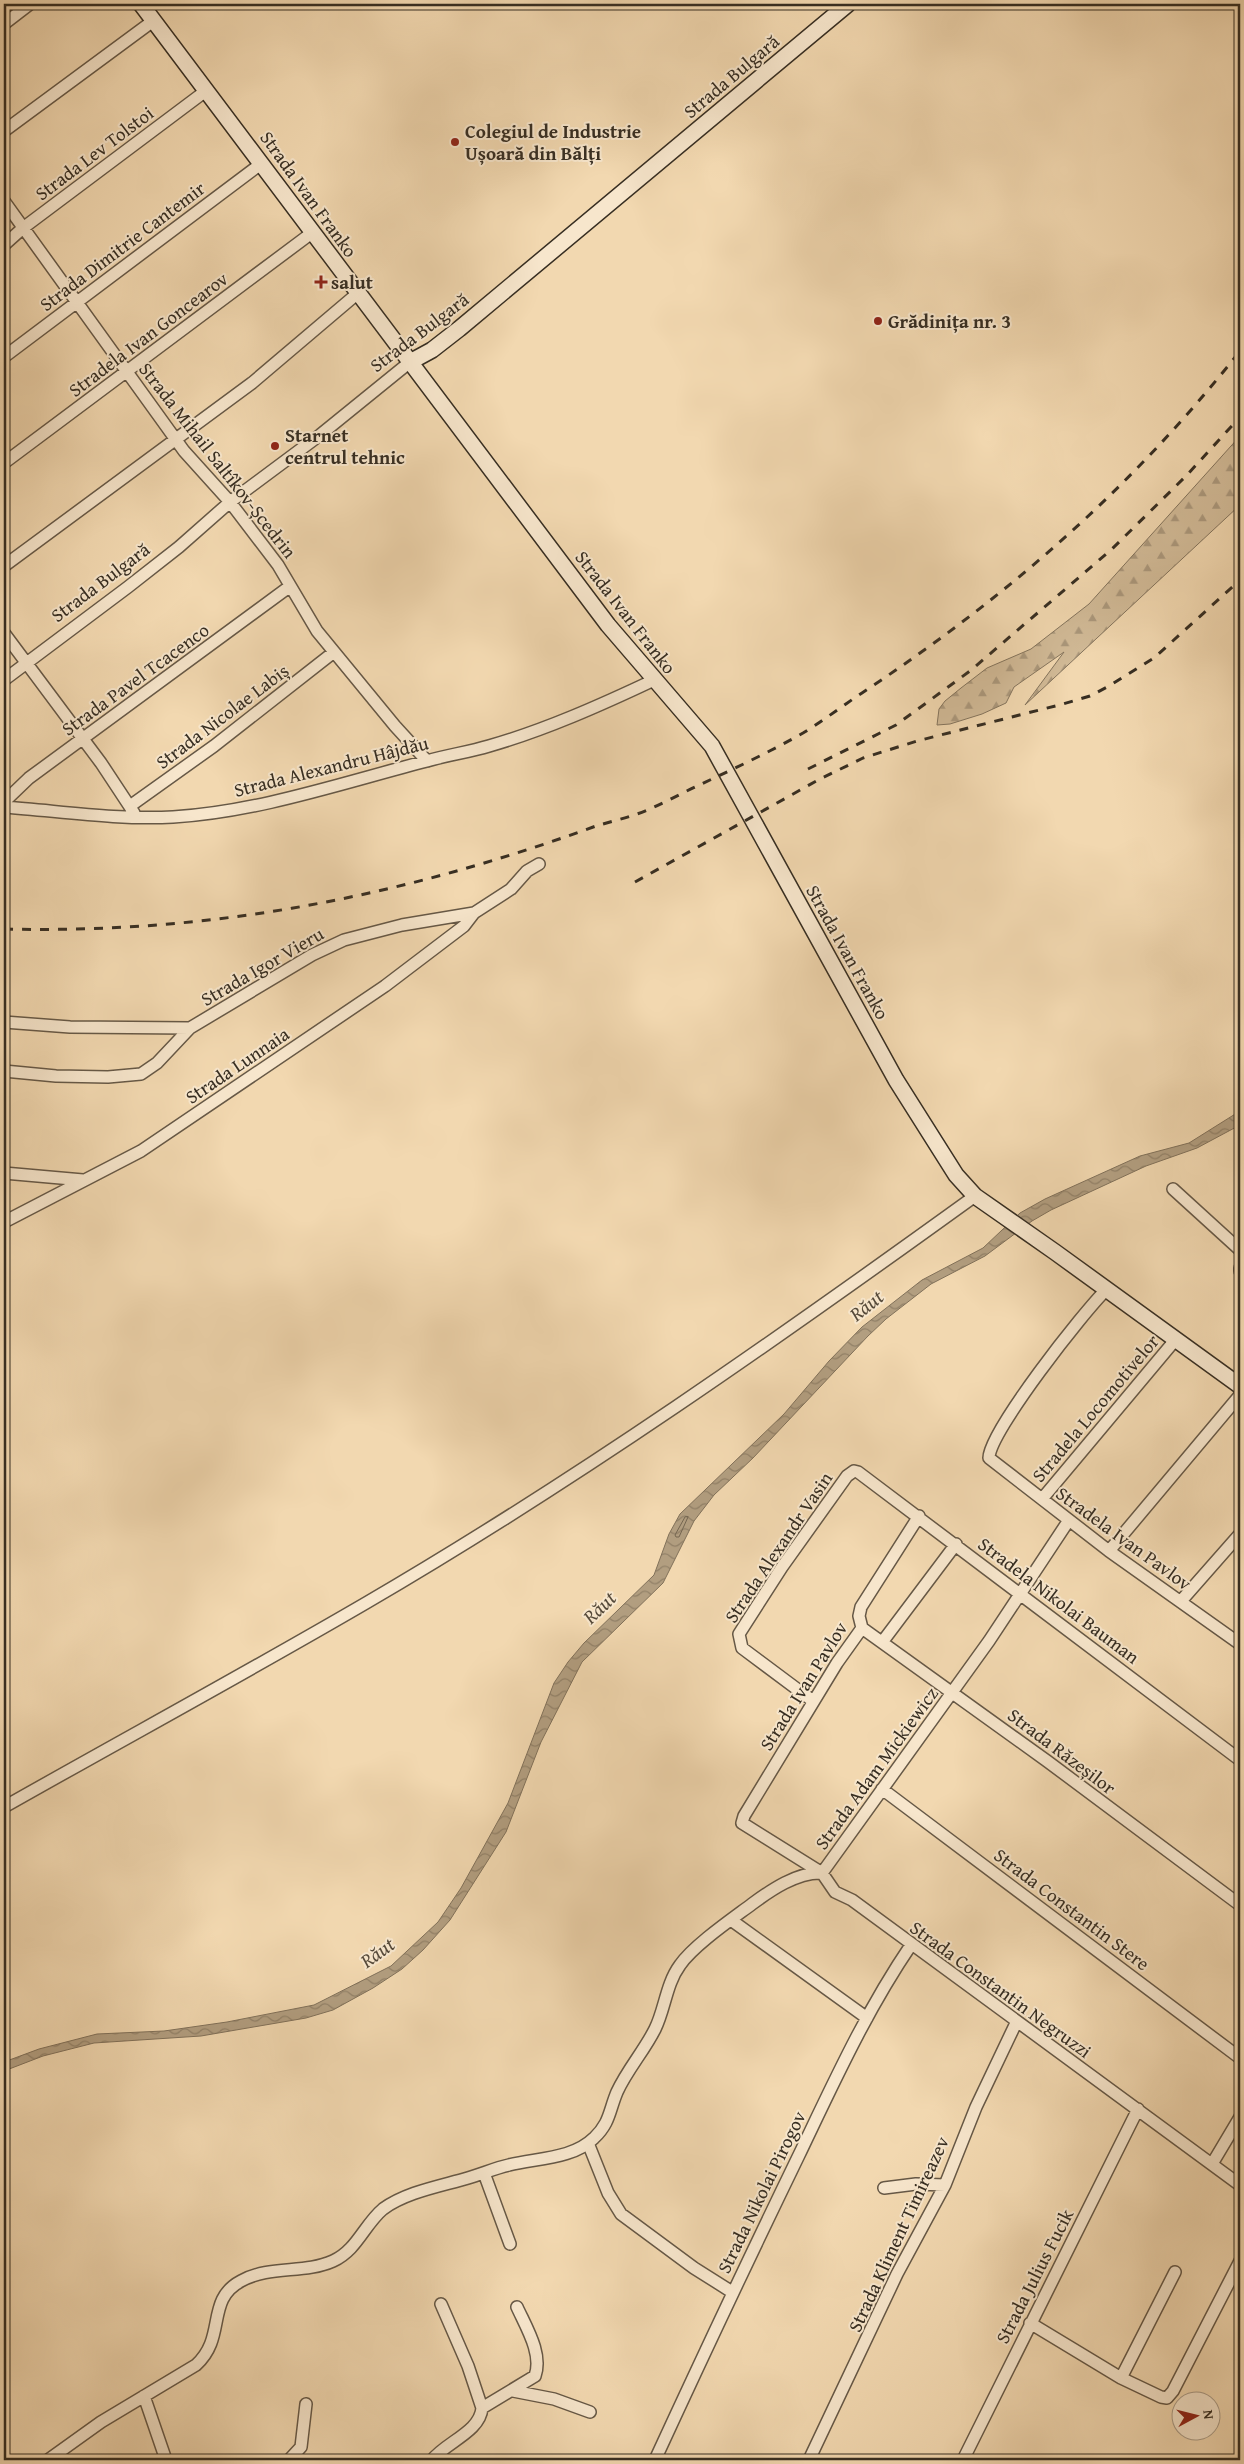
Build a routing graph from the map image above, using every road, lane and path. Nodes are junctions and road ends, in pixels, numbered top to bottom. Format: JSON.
{"nodes":[{"id":1,"x":30,"y":4,"type":"edge"},
{"id":2,"x":141,"y":4,"type":"edge"},
{"id":3,"x":848,"y":4,"type":"edge"},
{"id":4,"x":153,"y":21,"type":"junction"},
{"id":5,"x":4,"y":24,"type":"edge"},
{"id":6,"x":207,"y":90,"type":"junction"},
{"id":7,"x":4,"y":131,"type":"edge"},
{"id":8,"x":262,"y":164,"type":"junction"},
{"id":9,"x":4,"y":201,"type":"edge"},
{"id":10,"x":23,"y":228,"type":"junction"},
{"id":11,"x":313,"y":232,"type":"junction"},
{"id":12,"x":4,"y":246,"type":"edge"},
{"id":13,"x":358,"y":293,"type":"junction"},
{"id":14,"x":77,"y":302,"type":"junction"},
{"id":15,"x":4,"y":357,"type":"edge"},
{"id":16,"x":410,"y":362,"type":"junction"},
{"id":17,"x":127,"y":371,"type":"junction"},
{"id":18,"x":174,"y":438,"type":"junction"},
{"id":19,"x":4,"y":463,"type":"edge"},
{"id":20,"x":230,"y":502,"type":"junction"},
{"id":21,"x":4,"y":566,"type":"edge"},
{"id":22,"x":289,"y":587,"type":"junction"},
{"id":23,"x":4,"y":633,"type":"edge"},
{"id":24,"x":334,"y":652,"type":"junction"},
{"id":25,"x":27,"y":663,"type":"junction"},
{"id":26,"x":4,"y":680,"type":"edge"},
{"id":27,"x":654,"y":680,"type":"junction"},
{"id":28,"x":82,"y":739,"type":"junction"},
{"id":29,"x":427,"y":760,"type":"junction"},
{"id":30,"x":4,"y":802,"type":"edge"},
{"id":31,"x":4,"y":807,"type":"edge"},
{"id":32,"x":133,"y":811,"type":"junction"},
{"id":33,"x":539,"y":864,"type":"dead end"},
{"id":34,"x":474,"y":913,"type":"junction"},
{"id":35,"x":4,"y":1022,"type":"edge"},
{"id":36,"x":190,"y":1028,"type":"junction"},
{"id":37,"x":4,"y":1071,"type":"edge"},
{"id":38,"x":4,"y":1173,"type":"edge"},
{"id":39,"x":83,"y":1180,"type":"junction"},
{"id":40,"x":1173,"y":1188,"type":"dead end"},
{"id":41,"x":975,"y":1196,"type":"junction"},
{"id":42,"x":4,"y":1222,"type":"edge"},
{"id":43,"x":1240,"y":1250,"type":"edge"},
{"id":44,"x":1107,"y":1290,"type":"junction"},
{"id":45,"x":1176,"y":1339,"type":"junction"},
{"id":46,"x":1240,"y":1386,"type":"edge"},
{"id":47,"x":1240,"y":1395,"type":"edge"},
{"id":48,"x":854,"y":1471,"type":"joint"},
{"id":49,"x":1042,"y":1500,"type":"junction"},
{"id":50,"x":919,"y":1516,"type":"junction"},
{"id":51,"x":1069,"y":1520,"type":"junction"},
{"id":52,"x":1240,"y":1534,"type":"edge"},
{"id":53,"x":956,"y":1544,"type":"junction"},
{"id":54,"x":1109,"y":1551,"type":"junction"},
{"id":55,"x":1021,"y":1593,"type":"junction"},
{"id":56,"x":1181,"y":1601,"type":"junction"},
{"id":57,"x":862,"y":1628,"type":"junction"},
{"id":58,"x":883,"y":1641,"type":"junction"},
{"id":59,"x":1240,"y":1644,"type":"edge"},
{"id":60,"x":952,"y":1692,"type":"junction"},
{"id":61,"x":813,"y":1701,"type":"junction"},
{"id":62,"x":1240,"y":1760,"type":"edge"},
{"id":63,"x":882,"y":1789,"type":"junction"},
{"id":64,"x":4,"y":1807,"type":"edge"},
{"id":65,"x":742,"y":1823,"type":"joint"},
{"id":66,"x":822,"y":1873,"type":"junction"},
{"id":67,"x":1240,"y":1905,"type":"edge"},
{"id":68,"x":731,"y":1920,"type":"junction"},
{"id":69,"x":911,"y":1945,"type":"junction"},
{"id":70,"x":867,"y":2018,"type":"junction"},
{"id":71,"x":1016,"y":2023,"type":"junction"},
{"id":72,"x":1240,"y":2058,"type":"edge"},
{"id":73,"x":1138,"y":2109,"type":"junction"},
{"id":74,"x":1240,"y":2117,"type":"edge"},
{"id":75,"x":588,"y":2144,"type":"junction"},
{"id":76,"x":1212,"y":2164,"type":"junction"},
{"id":77,"x":484,"y":2173,"type":"junction"},
{"id":78,"x":945,"y":2185,"type":"junction"},
{"id":79,"x":1240,"y":2185,"type":"edge"},
{"id":80,"x":884,"y":2188,"type":"dead end"},
{"id":81,"x":510,"y":2244,"type":"dead end"},
{"id":82,"x":1240,"y":2261,"type":"edge"},
{"id":83,"x":1175,"y":2272,"type":"dead end"},
{"id":84,"x":732,"y":2292,"type":"junction"},
{"id":85,"x":441,"y":2304,"type":"dead end"},
{"id":86,"x":517,"y":2307,"type":"dead end"},
{"id":87,"x":1030,"y":2324,"type":"junction"},
{"id":88,"x":1121,"y":2378,"type":"junction"},
{"id":89,"x":513,"y":2391,"type":"junction"},
{"id":90,"x":144,"y":2396,"type":"junction"},
{"id":91,"x":306,"y":2404,"type":"dead end"},
{"id":92,"x":482,"y":2408,"type":"junction"},
{"id":93,"x":590,"y":2412,"type":"dead end"},
{"id":94,"x":48,"y":2460,"type":"edge"},
{"id":95,"x":166,"y":2460,"type":"edge"},
{"id":96,"x":289,"y":2460,"type":"edge"},
{"id":97,"x":432,"y":2460,"type":"edge"},
{"id":98,"x":655,"y":2460,"type":"edge"},
{"id":99,"x":809,"y":2460,"type":"edge"},
{"id":100,"x":963,"y":2460,"type":"edge"}],
"edges":[{"from":1,"to":5,"type":"street"},
{"from":2,"to":4,"type":"main road","name":"Strada Ivan Franko"},
{"from":3,"to":16,"type":"main road","name":"Strada Bulgară"},
{"from":4,"to":6,"type":"main road","name":"Strada Ivan Franko"},
{"from":4,"to":7,"type":"street"},
{"from":6,"to":8,"type":"main road","name":"Strada Ivan Franko"},
{"from":6,"to":10,"type":"street","name":"Strada Lev Tolstoi"},
{"from":8,"to":11,"type":"main road","name":"Strada Ivan Franko"},
{"from":8,"to":14,"type":"street","name":"Strada Dimitrie Cantemir"},
{"from":9,"to":10,"type":"street","name":"Strada Mihail Saltîkov-Șcedrin"},
{"from":10,"to":12,"type":"street","name":"Strada Lev Tolstoi"},
{"from":10,"to":14,"type":"street","name":"Strada Mihail Saltîkov-Șcedrin"},
{"from":11,"to":13,"type":"main road","name":"Strada Ivan Franko"},
{"from":11,"to":17,"type":"street","name":"Stradela Ivan Goncearov"},
{"from":13,"to":16,"type":"main road","name":"Strada Ivan Franko"},
{"from":13,"to":18,"type":"street"},
{"from":14,"to":15,"type":"street","name":"Strada Dimitrie Cantemir"},
{"from":14,"to":17,"type":"street","name":"Strada Mihail Saltîkov-Șcedrin"},
{"from":16,"to":20,"type":"street","name":"Strada Bulgară"},
{"from":16,"to":27,"type":"main road","name":"Strada Ivan Franko"},
{"from":17,"to":18,"type":"street","name":"Strada Mihail Saltîkov-Șcedrin"},
{"from":17,"to":19,"type":"street","name":"Stradela Ivan Goncearov"},
{"from":18,"to":20,"type":"street","name":"Strada Mihail Saltîkov-Șcedrin"},
{"from":18,"to":21,"type":"street"},
{"from":20,"to":22,"type":"street","name":"Strada Mihail Saltîkov-Șcedrin"},
{"from":20,"to":25,"type":"street","name":"Strada Bulgară"},
{"from":22,"to":24,"type":"street","name":"Strada Mihail Saltîkov-Șcedrin"},
{"from":22,"to":28,"type":"street","name":"Strada Pavel Tcacenco"},
{"from":23,"to":25,"type":"street"},
{"from":24,"to":29,"type":"street","name":"Strada Mihail Saltîkov-Șcedrin"},
{"from":24,"to":32,"type":"street","name":"Strada Nicolae Labiș"},
{"from":25,"to":26,"type":"street","name":"Strada Bulgară"},
{"from":25,"to":28,"type":"street"},
{"from":27,"to":29,"type":"street","name":"Strada Alexandru Hâjdău"},
{"from":27,"to":41,"type":"main road","name":"Strada Ivan Franko"},
{"from":28,"to":30,"type":"street","name":"Strada Pavel Tcacenco"},
{"from":28,"to":32,"type":"street"},
{"from":29,"to":32,"type":"street","name":"Strada Alexandru Hâjdău"},
{"from":31,"to":32,"type":"street","name":"Strada Alexandru Hâjdău"},
{"from":33,"to":34,"type":"street","name":"Strada Igor Vieru"},
{"from":34,"to":36,"type":"street","name":"Strada Igor Vieru"},
{"from":34,"to":39,"type":"street","name":"Strada Lunnaia"},
{"from":35,"to":36,"type":"street"},
{"from":36,"to":37,"type":"street","name":"Strada Igor Vieru"},
{"from":38,"to":39,"type":"street"},
{"from":39,"to":42,"type":"street","name":"Strada Lunnaia"},
{"from":40,"to":43,"type":"street"},
{"from":41,"to":44,"type":"main road","name":"Strada Ivan Franko"},
{"from":41,"to":64,"type":"street"},
{"from":44,"to":45,"type":"main road","name":"Strada Ivan Franko"},
{"from":44,"to":49,"type":"street","name":"Stradela Ivan Pavlov"},
{"from":45,"to":46,"type":"main road","name":"Strada Ivan Franko"},
{"from":45,"to":49,"type":"street","name":"Stradela Locomotivelor"},
{"from":47,"to":54,"type":"street"},
{"from":48,"to":50,"type":"street","name":"Stradela Nikolai Bauman"},
{"from":48,"to":61,"type":"street","name":"Strada Alexandr Vasin"},
{"from":49,"to":51,"type":"street","name":"Stradela Ivan Pavlov"},
{"from":50,"to":53,"type":"street","name":"Stradela Nikolai Bauman"},
{"from":50,"to":57,"type":"street","name":"Strada Ivan Pavlov"},
{"from":51,"to":54,"type":"street","name":"Stradela Ivan Pavlov"},
{"from":51,"to":55,"type":"street","name":"Strada Adam Mickiewicz"},
{"from":52,"to":56,"type":"street"},
{"from":53,"to":55,"type":"street","name":"Stradela Nikolai Bauman"},
{"from":53,"to":58,"type":"street"},
{"from":54,"to":56,"type":"street","name":"Stradela Ivan Pavlov"},
{"from":55,"to":60,"type":"street","name":"Strada Adam Mickiewicz"},
{"from":55,"to":62,"type":"street","name":"Stradela Nikolai Bauman"},
{"from":56,"to":59,"type":"street","name":"Stradela Ivan Pavlov"},
{"from":57,"to":58,"type":"street","name":"Strada Răzeșilor"},
{"from":57,"to":61,"type":"street","name":"Strada Ivan Pavlov"},
{"from":58,"to":60,"type":"street","name":"Strada Răzeșilor"},
{"from":60,"to":63,"type":"street","name":"Strada Adam Mickiewicz"},
{"from":60,"to":67,"type":"street","name":"Strada Răzeșilor"},
{"from":61,"to":65,"type":"street","name":"Strada Ivan Pavlov"},
{"from":63,"to":66,"type":"street","name":"Strada Adam Mickiewicz"},
{"from":63,"to":72,"type":"street","name":"Strada Constantin Stere"},
{"from":65,"to":66,"type":"street","name":"Strada Constantin Negruzzi"},
{"from":66,"to":68,"type":"street","name":"Strada Adam Mickiewicz"},
{"from":66,"to":69,"type":"street","name":"Strada Constantin Negruzzi"},
{"from":68,"to":70,"type":"street"},
{"from":68,"to":75,"type":"street","name":"Strada Adam Mickiewicz"},
{"from":69,"to":70,"type":"street","name":"Strada Nikolai Pirogov"},
{"from":69,"to":71,"type":"street","name":"Strada Constantin Negruzzi"},
{"from":70,"to":84,"type":"street","name":"Strada Nikolai Pirogov"},
{"from":71,"to":73,"type":"street","name":"Strada Constantin Negruzzi"},
{"from":71,"to":78,"type":"street","name":"Strada Kliment Timireazev"},
{"from":73,"to":76,"type":"street","name":"Strada Constantin Negruzzi"},
{"from":73,"to":87,"type":"street","name":"Strada Julius Fucik"},
{"from":74,"to":76,"type":"street"},
{"from":75,"to":77,"type":"street","name":"Strada Adam Mickiewicz"},
{"from":75,"to":84,"type":"street"},
{"from":76,"to":79,"type":"street","name":"Strada Constantin Negruzzi"},
{"from":77,"to":81,"type":"street"},
{"from":77,"to":90,"type":"street","name":"Strada Adam Mickiewicz"},
{"from":78,"to":80,"type":"street"},
{"from":78,"to":99,"type":"street","name":"Strada Kliment Timireazev"},
{"from":82,"to":88,"type":"street"},
{"from":83,"to":88,"type":"street"},
{"from":84,"to":98,"type":"street","name":"Strada Nikolai Pirogov"},
{"from":85,"to":92,"type":"street"},
{"from":86,"to":89,"type":"street"},
{"from":87,"to":88,"type":"street"},
{"from":87,"to":100,"type":"street","name":"Strada Julius Fucik"},
{"from":89,"to":92,"type":"street"},
{"from":89,"to":93,"type":"street"},
{"from":90,"to":94,"type":"street","name":"Strada Adam Mickiewicz"},
{"from":90,"to":95,"type":"street"},
{"from":91,"to":96,"type":"street"},
{"from":92,"to":97,"type":"street"}]}
